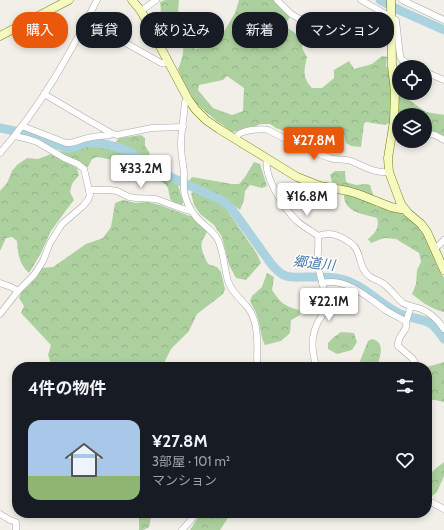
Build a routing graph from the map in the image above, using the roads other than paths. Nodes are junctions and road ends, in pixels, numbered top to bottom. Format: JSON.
{"nodes":[{"id":1,"x":97,"y":0,"type":"edge"},
{"id":2,"x":132,"y":0,"type":"edge"},
{"id":3,"x":156,"y":0,"type":"edge"},
{"id":4,"x":277,"y":0,"type":"edge"},
{"id":5,"x":361,"y":0,"type":"edge"},
{"id":6,"x":391,"y":0,"type":"edge"},
{"id":7,"x":402,"y":0,"type":"edge"},
{"id":8,"x":66,"y":1,"type":"edge"},
{"id":9,"x":141,"y":11,"type":"junction"},
{"id":10,"x":91,"y":12,"type":"edge"},
{"id":11,"x":384,"y":12,"type":"edge"},
{"id":12,"x":391,"y":12,"type":"edge"},
{"id":13,"x":296,"y":17,"type":"edge"},
{"id":14,"x":394,"y":18,"type":"edge"},
{"id":15,"x":444,"y":20,"type":"edge"},
{"id":16,"x":0,"y":36,"type":"edge"},
{"id":17,"x":76,"y":40,"type":"edge"},
{"id":18,"x":132,"y":47,"type":"edge"},
{"id":19,"x":392,"y":48,"type":"edge"},
{"id":20,"x":402,"y":60,"type":"edge"},
{"id":21,"x":168,"y":63,"type":"junction"},
{"id":22,"x":432,"y":75,"type":"edge"},
{"id":23,"x":444,"y":80,"type":"edge"},
{"id":24,"x":44,"y":94,"type":"junction"},
{"id":25,"x":188,"y":99,"type":"junction"},
{"id":26,"x":396,"y":108,"type":"edge"},
{"id":27,"x":182,"y":127,"type":"junction"},
{"id":28,"x":21,"y":128,"type":"junction"},
{"id":29,"x":112,"y":133,"type":"junction"},
{"id":30,"x":432,"y":134,"type":"edge"},
{"id":31,"x":15,"y":136,"type":"junction"},
{"id":32,"x":235,"y":139,"type":"junction"},
{"id":33,"x":392,"y":140,"type":"edge"},
{"id":34,"x":444,"y":140,"type":"edge"},
{"id":35,"x":0,"y":153,"type":"edge"},
{"id":36,"x":267,"y":159,"type":"junction"},
{"id":37,"x":389,"y":172,"type":"junction"},
{"id":38,"x":89,"y":190,"type":"junction"},
{"id":39,"x":404,"y":208,"type":"junction"},
{"id":40,"x":191,"y":211,"type":"junction"},
{"id":41,"x":318,"y":236,"type":"junction"},
{"id":42,"x":444,"y":240,"type":"edge"},
{"id":43,"x":435,"y":248,"type":"junction"},
{"id":44,"x":444,"y":270,"type":"edge"},
{"id":45,"x":322,"y":282,"type":"junction"},
{"id":46,"x":0,"y":283,"type":"edge"},
{"id":47,"x":18,"y":291,"type":"junction"},
{"id":48,"x":410,"y":306,"type":"junction"},
{"id":49,"x":0,"y":314,"type":"edge"},
{"id":50,"x":407,"y":318,"type":"junction"},
{"id":51,"x":444,"y":329,"type":"edge"},
{"id":52,"x":257,"y":362,"type":"edge"},
{"id":53,"x":315,"y":362,"type":"edge"},
{"id":54,"x":414,"y":362,"type":"edge"},
{"id":55,"x":432,"y":503,"type":"edge"},
{"id":56,"x":444,"y":509,"type":"edge"},
{"id":57,"x":0,"y":514,"type":"edge"},
{"id":58,"x":193,"y":518,"type":"edge"},
{"id":59,"x":16,"y":530,"type":"edge"},
{"id":60,"x":182,"y":530,"type":"edge"}],
"edges":[{"from":1,"to":10,"type":"street"},
{"from":2,"to":9,"type":"street"},
{"from":3,"to":9,"type":"street"},
{"from":4,"to":13,"type":"street"},
{"from":5,"to":11,"type":"street"},
{"from":6,"to":12,"type":"street"},
{"from":7,"to":15,"type":"street"},
{"from":8,"to":16,"type":"street"},
{"from":9,"to":21,"type":"street"},
{"from":14,"to":20,"type":"street"},
{"from":17,"to":24,"type":"street"},
{"from":18,"to":21,"type":"street"},
{"from":19,"to":26,"type":"street"},
{"from":21,"to":25,"type":"street"},
{"from":22,"to":23,"type":"street"},
{"from":24,"to":28,"type":"street"},
{"from":24,"to":29,"type":"street"},
{"from":25,"to":27,"type":"street"},
{"from":25,"to":32,"type":"street"},
{"from":27,"to":29,"type":"street"},
{"from":27,"to":40,"type":"street"},
{"from":28,"to":29,"type":"street"},
{"from":28,"to":31,"type":"street"},
{"from":30,"to":34,"type":"street"},
{"from":31,"to":35,"type":"street"},
{"from":31,"to":38,"type":"street"},
{"from":32,"to":36,"type":"street"},
{"from":32,"to":37,"type":"street"},
{"from":33,"to":37,"type":"street"},
{"from":36,"to":39,"type":"street"},
{"from":36,"to":41,"type":"street"},
{"from":37,"to":39,"type":"street"},
{"from":38,"to":40,"type":"street"},
{"from":38,"to":47,"type":"street"},
{"from":39,"to":43,"type":"street"},
{"from":40,"to":52,"type":"street"},
{"from":41,"to":45,"type":"street"},
{"from":41,"to":48,"type":"street"},
{"from":42,"to":43,"type":"street"},
{"from":43,"to":44,"type":"street"},
{"from":45,"to":50,"type":"street"},
{"from":45,"to":53,"type":"street"},
{"from":46,"to":47,"type":"street"},
{"from":47,"to":49,"type":"street"},
{"from":48,"to":50,"type":"street"},
{"from":48,"to":51,"type":"street"},
{"from":50,"to":54,"type":"street"},
{"from":55,"to":56,"type":"street"},
{"from":57,"to":59,"type":"street"},
{"from":58,"to":60,"type":"street"}]}
